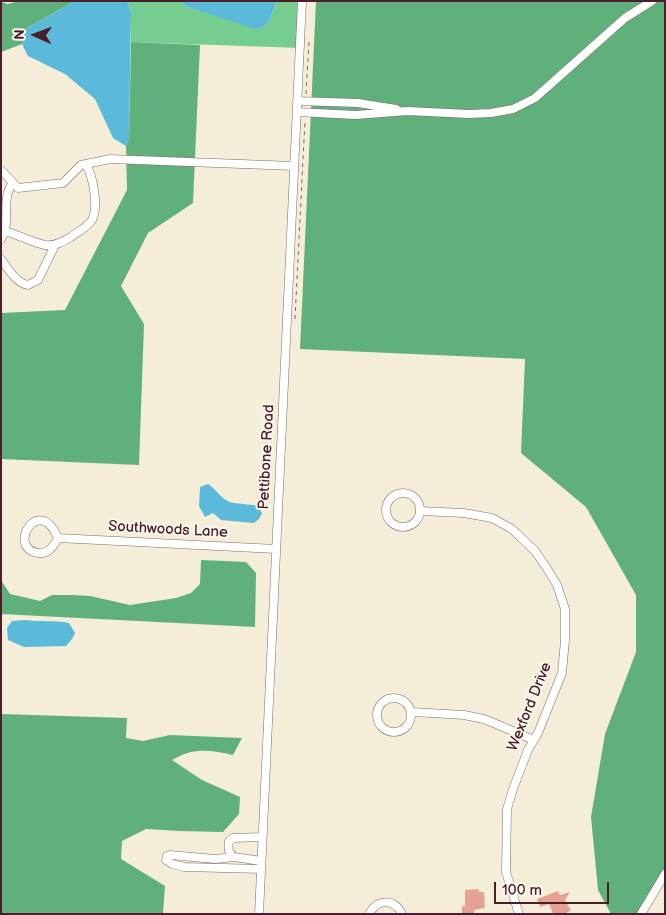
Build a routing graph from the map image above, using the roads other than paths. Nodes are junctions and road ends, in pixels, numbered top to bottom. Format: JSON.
{"nodes":[{"id":1,"x":302,"y":1,"type":"edge"},
{"id":2,"x":652,"y":1,"type":"edge"},
{"id":3,"x":297,"y":101,"type":"junction"},
{"id":4,"x":297,"y":112,"type":"junction"},
{"id":5,"x":408,"y":112,"type":"junction"},
{"id":6,"x":86,"y":164,"type":"junction"},
{"id":7,"x":294,"y":166,"type":"junction"},
{"id":8,"x":1,"y":170,"type":"edge"},
{"id":9,"x":13,"y":183,"type":"junction"},
{"id":10,"x":3,"y":235,"type":"edge"},
{"id":11,"x":55,"y":245,"type":"junction"},
{"id":12,"x":1,"y":259,"type":"edge"},
{"id":13,"x":420,"y":511,"type":"junction"},
{"id":14,"x":58,"y":538,"type":"junction"},
{"id":15,"x":276,"y":549,"type":"junction"},
{"id":16,"x":412,"y":712,"type":"junction"},
{"id":17,"x":534,"y":740,"type":"junction"},
{"id":18,"x":262,"y":836,"type":"junction"},
{"id":19,"x":234,"y":857,"type":"junction"},
{"id":20,"x":261,"y":865,"type":"junction"},
{"id":21,"x":665,"y":874,"type":"edge"},
{"id":22,"x":258,"y":914,"type":"edge"},
{"id":23,"x":369,"y":914,"type":"edge"},
{"id":24,"x":402,"y":914,"type":"edge"},
{"id":25,"x":519,"y":914,"type":"edge"},
{"id":26,"x":641,"y":914,"type":"edge"}],
"edges":[{"from":1,"to":3,"type":"street","name":"Pettibone Road"},
{"from":2,"to":5,"type":"street"},
{"from":3,"to":4,"type":"street","name":"Pettibone Road"},
{"from":3,"to":5,"type":"street"},
{"from":4,"to":5,"type":"street"},
{"from":4,"to":7,"type":"street","name":"Pettibone Road"},
{"from":6,"to":7,"type":"street"},
{"from":6,"to":9,"type":"street"},
{"from":6,"to":11,"type":"street"},
{"from":7,"to":15,"type":"street","name":"Pettibone Road"},
{"from":8,"to":9,"type":"street"},
{"from":9,"to":10,"type":"street"},
{"from":10,"to":11,"type":"street"},
{"from":11,"to":12,"type":"street"},
{"from":13,"to":13,"type":"street"},
{"from":13,"to":17,"type":"street","name":"Wexford Drive"},
{"from":14,"to":14,"type":"street"},
{"from":14,"to":15,"type":"street","name":"Southwoods Lane"},
{"from":15,"to":18,"type":"street","name":"Pettibone Road"},
{"from":16,"to":16,"type":"street"},
{"from":16,"to":17,"type":"street"},
{"from":17,"to":25,"type":"street","name":"Wexford Drive"},
{"from":18,"to":19,"type":"street"},
{"from":18,"to":20,"type":"street","name":"Pettibone Road"},
{"from":19,"to":20,"type":"street"},
{"from":19,"to":20,"type":"street"},
{"from":20,"to":22,"type":"street","name":"Pettibone Road"},
{"from":21,"to":26,"type":"street"},
{"from":23,"to":24,"type":"street"}]}
